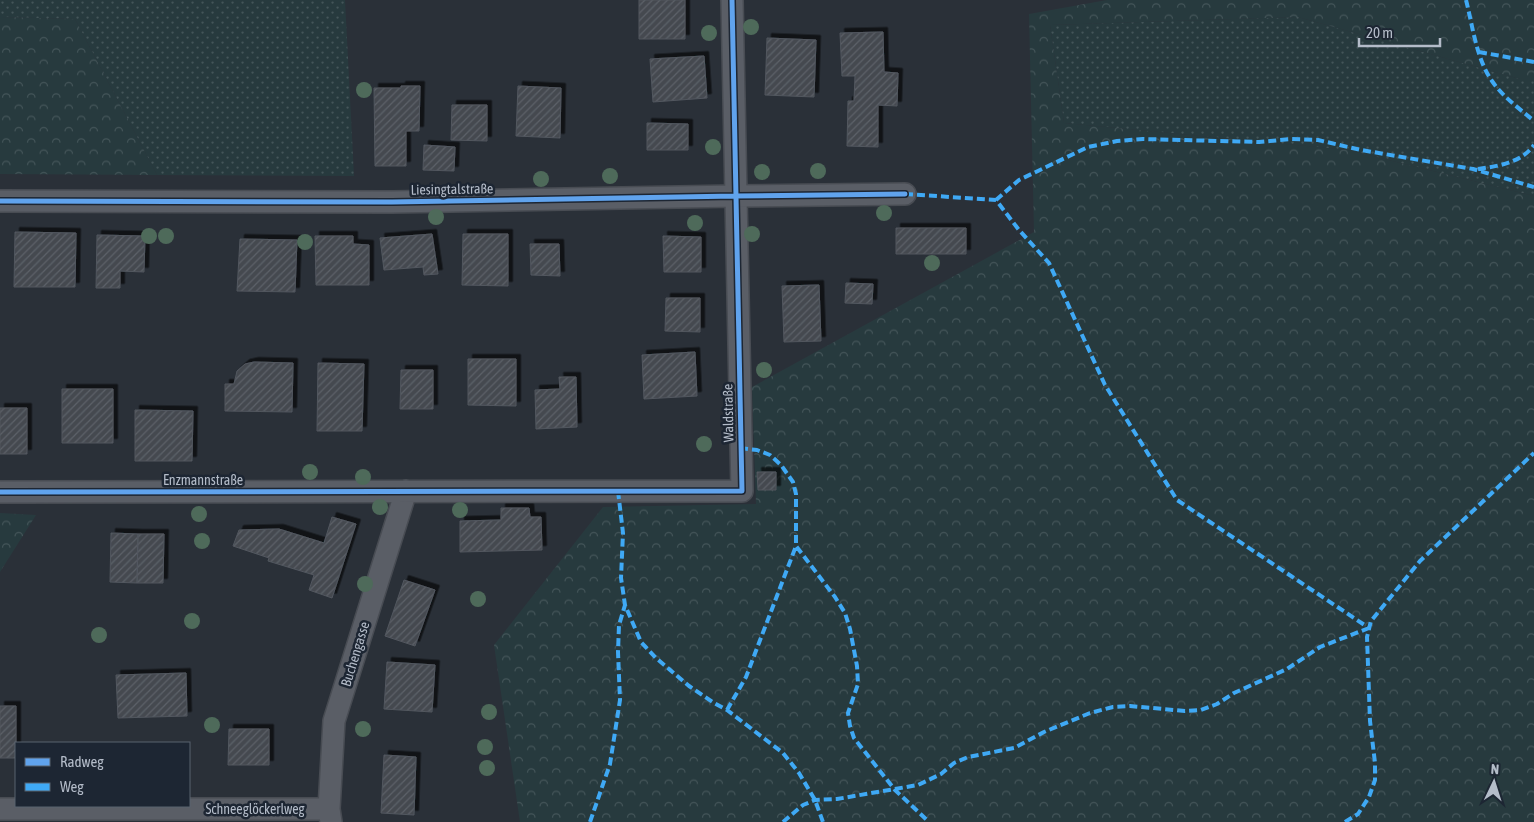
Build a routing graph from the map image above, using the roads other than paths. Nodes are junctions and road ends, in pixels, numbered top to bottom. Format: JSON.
{"nodes":[{"id":1,"x":732,"y":0,"type":"edge"},
{"id":2,"x":905,"y":194,"type":"dead end"},
{"id":3,"x":735,"y":196,"type":"junction"},
{"id":4,"x":0,"y":201,"type":"edge"},
{"id":5,"x":406,"y":491,"type":"junction"},
{"id":6,"x":0,"y":492,"type":"edge"},
{"id":7,"x":0,"y":809,"type":"edge"},
{"id":8,"x":330,"y":815,"type":"edge"}],
"edges":[{"from":1,"to":3,"type":"street","name":"Waldstraße"},
{"from":2,"to":3,"type":"street","name":"Liesingtalstraße"},
{"from":3,"to":4,"type":"street","name":"Liesingtalstraße"},
{"from":3,"to":5,"type":"street","name":"Waldstraße"},
{"from":5,"to":6,"type":"street","name":"Enzmannstraße"},
{"from":5,"to":8,"type":"street","name":"Buchengasse"},
{"from":7,"to":8,"type":"street","name":"Schneeglöckerlweg"}]}
